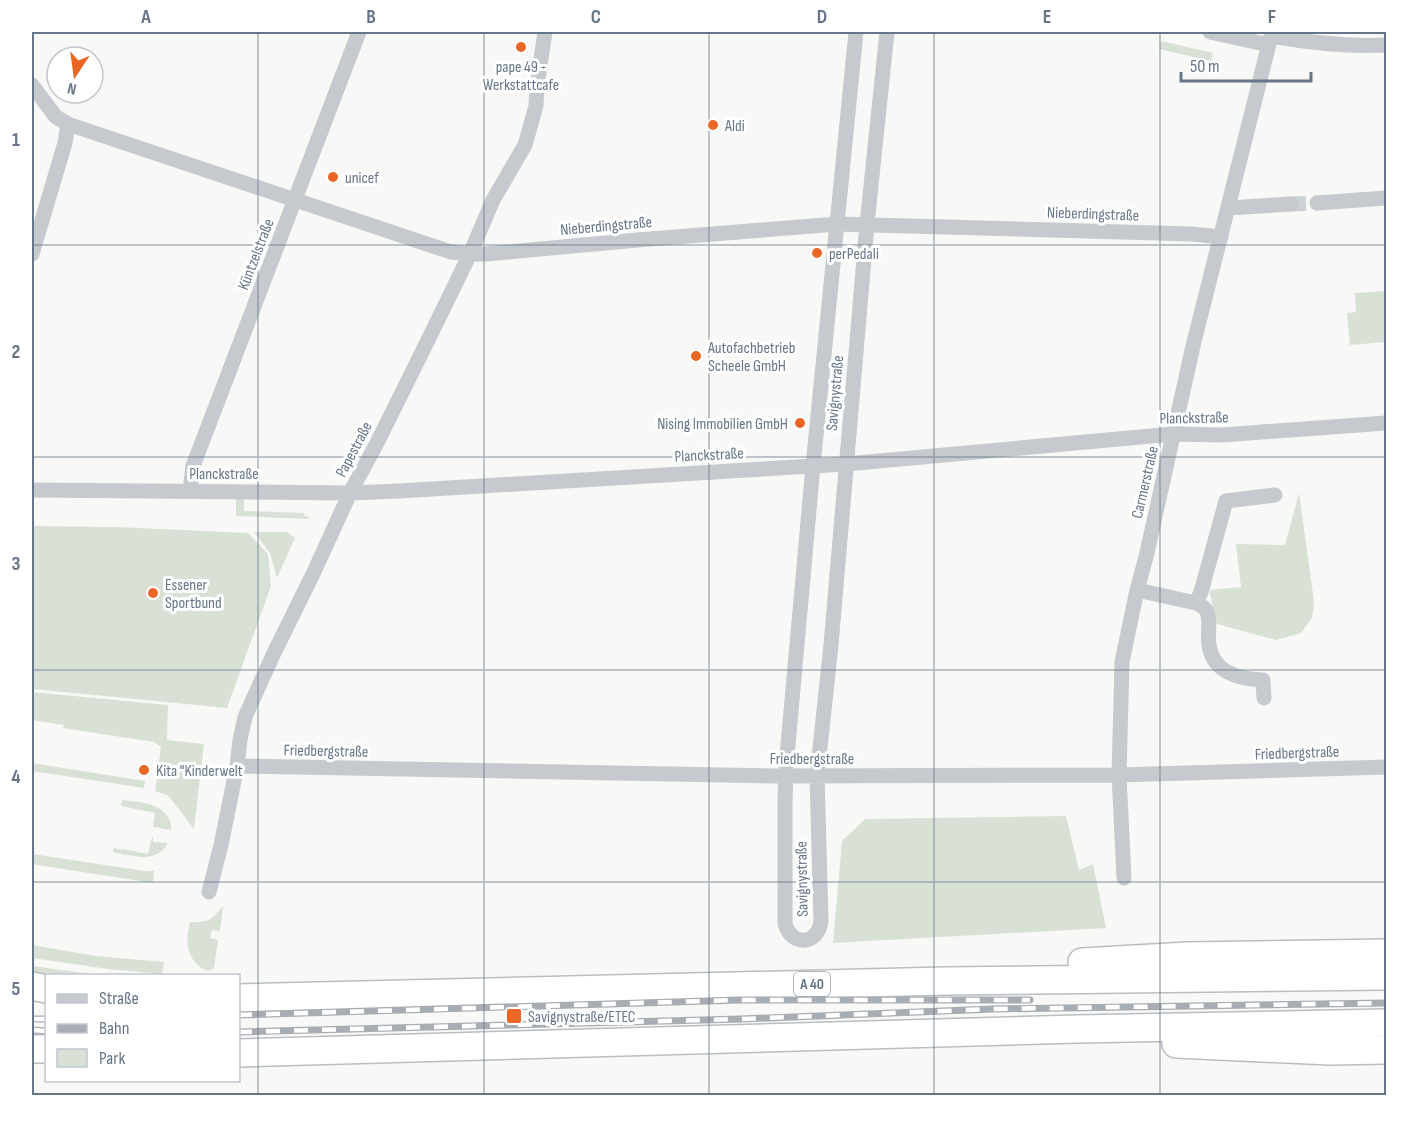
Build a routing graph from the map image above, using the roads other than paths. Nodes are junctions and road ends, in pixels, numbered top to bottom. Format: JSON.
{"nodes":[{"id":1,"x":359,"y":32,"type":"edge"},
{"id":2,"x":545,"y":32,"type":"edge"},
{"id":3,"x":856,"y":32,"type":"edge"},
{"id":4,"x":887,"y":32,"type":"edge"},
{"id":5,"x":1210,"y":32,"type":"edge"},
{"id":6,"x":1271,"y":37,"type":"edge"},
{"id":7,"x":1386,"y":45,"type":"edge"},
{"id":8,"x":32,"y":86,"type":"edge"},
{"id":9,"x":68,"y":124,"type":"junction"},
{"id":10,"x":1386,"y":198,"type":"edge"},
{"id":11,"x":295,"y":200,"type":"junction"},
{"id":12,"x":1317,"y":203,"type":"tunnel mouth"},
{"id":13,"x":1291,"y":204,"type":"tunnel mouth"},
{"id":14,"x":1229,"y":208,"type":"junction"},
{"id":15,"x":837,"y":224,"type":"junction"},
{"id":16,"x":867,"y":224,"type":"junction"},
{"id":17,"x":1221,"y":237,"type":"junction"},
{"id":18,"x":32,"y":254,"type":"edge"},
{"id":19,"x":470,"y":254,"type":"junction"},
{"id":20,"x":1386,"y":423,"type":"edge"},
{"id":21,"x":1173,"y":434,"type":"junction"},
{"id":22,"x":846,"y":464,"type":"junction"},
{"id":23,"x":813,"y":466,"type":"junction"},
{"id":24,"x":32,"y":490,"type":"edge"},
{"id":25,"x":190,"y":491,"type":"junction"},
{"id":26,"x":350,"y":493,"type":"junction"},
{"id":27,"x":1275,"y":495,"type":"dead end"},
{"id":28,"x":1137,"y":590,"type":"junction"},
{"id":29,"x":1196,"y":603,"type":"junction"},
{"id":30,"x":1264,"y":698,"type":"dead end"},
{"id":31,"x":237,"y":766,"type":"junction"},
{"id":32,"x":1386,"y":767,"type":"edge"},
{"id":33,"x":1119,"y":775,"type":"junction"},
{"id":34,"x":786,"y":776,"type":"junction"},
{"id":35,"x":817,"y":776,"type":"junction"},
{"id":36,"x":1124,"y":878,"type":"dead end"},
{"id":37,"x":209,"y":892,"type":"dead end"},
{"id":38,"x":1386,"y":953,"type":"edge"},
{"id":39,"x":1386,"y":976,"type":"edge"},
{"id":40,"x":945,"y":981,"type":"junction"},
{"id":41,"x":240,"y":998,"type":"edge"},
{"id":42,"x":1386,"y":1023,"type":"edge"},
{"id":43,"x":1077,"y":1029,"type":"junction"},
{"id":44,"x":1386,"y":1050,"type":"edge"},
{"id":45,"x":240,"y":1053,"type":"edge"}],
"edges":[{"from":1,"to":11,"type":"street","name":"Küntzelstraße"},
{"from":2,"to":19,"type":"street","name":"Papestraße"},
{"from":3,"to":15,"type":"street","name":"Savignystraße"},
{"from":4,"to":16,"type":"street","name":"Savignystraße"},
{"from":5,"to":6,"type":"street"},
{"from":6,"to":7,"type":"street"},
{"from":6,"to":14,"type":"street","name":"Carmerstraße"},
{"from":8,"to":9,"type":"street","name":"Nieberdingstraße"},
{"from":9,"to":11,"type":"street","name":"Nieberdingstraße"},
{"from":9,"to":18,"type":"street"},
{"from":10,"to":12,"type":"street"},
{"from":11,"to":19,"type":"street","name":"Nieberdingstraße"},
{"from":11,"to":25,"type":"street","name":"Küntzelstraße"},
{"from":13,"to":14,"type":"street"},
{"from":14,"to":17,"type":"street","name":"Carmerstraße"},
{"from":15,"to":16,"type":"street","name":"Nieberdingstraße"},
{"from":15,"to":19,"type":"street","name":"Nieberdingstraße"},
{"from":15,"to":23,"type":"street","name":"Savignystraße"},
{"from":16,"to":17,"type":"street","name":"Nieberdingstraße"},
{"from":16,"to":22,"type":"street","name":"Savignystraße"},
{"from":17,"to":21,"type":"street","name":"Carmerstraße"},
{"from":19,"to":26,"type":"street","name":"Papestraße"},
{"from":20,"to":21,"type":"street","name":"Planckstraße"},
{"from":21,"to":22,"type":"street","name":"Planckstraße"},
{"from":21,"to":28,"type":"street","name":"Carmerstraße"},
{"from":22,"to":23,"type":"street","name":"Planckstraße"},
{"from":22,"to":35,"type":"street","name":"Savignystraße"},
{"from":23,"to":26,"type":"street","name":"Planckstraße"},
{"from":23,"to":34,"type":"street","name":"Savignystraße"},
{"from":24,"to":25,"type":"street","name":"Planckstraße"},
{"from":25,"to":26,"type":"street","name":"Planckstraße"},
{"from":26,"to":31,"type":"street","name":"Papestraße"},
{"from":27,"to":29,"type":"street"},
{"from":28,"to":29,"type":"street"},
{"from":28,"to":33,"type":"street","name":"Carmerstraße"},
{"from":29,"to":30,"type":"street"},
{"from":31,"to":34,"type":"street","name":"Friedbergstraße"},
{"from":31,"to":37,"type":"street","name":"Papestraße"},
{"from":32,"to":33,"type":"street","name":"Friedbergstraße"},
{"from":33,"to":35,"type":"street","name":"Friedbergstraße"},
{"from":33,"to":36,"type":"street","name":"Carmerstraße"},
{"from":34,"to":35,"type":"street","name":"Friedbergstraße"},
{"from":34,"to":35,"type":"street","name":"Savignystraße"},
{"from":38,"to":40,"type":"highway"},
{"from":39,"to":40,"type":"highway","number":"A 40"},
{"from":40,"to":41,"type":"highway","number":"A 40"},
{"from":42,"to":43,"type":"highway"},
{"from":43,"to":44,"type":"highway"},
{"from":43,"to":45,"type":"highway"}]}
